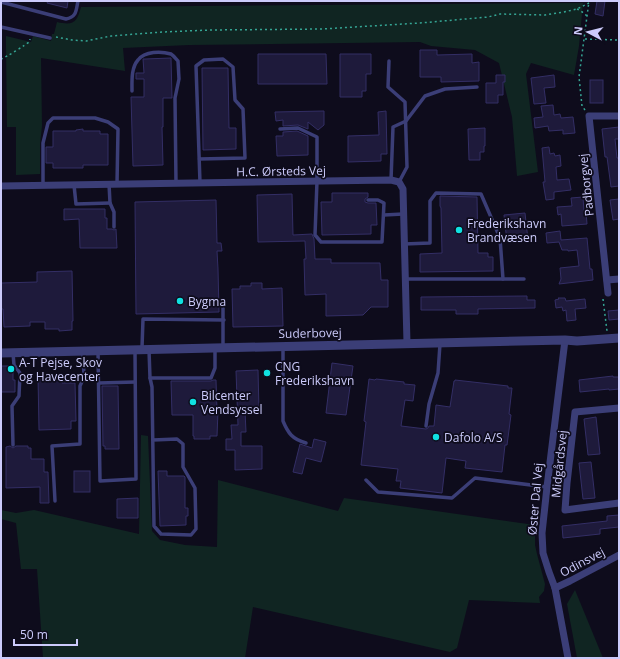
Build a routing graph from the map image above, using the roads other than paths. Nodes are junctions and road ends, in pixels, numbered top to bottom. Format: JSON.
{"nodes":[{"id":1,"x":78,"y":1,"type":"edge"},
{"id":2,"x":1,"y":2,"type":"edge"},
{"id":3,"x":1,"y":26,"type":"edge"},
{"id":4,"x":50,"y":38,"type":"road end"},
{"id":5,"x":389,"y":62,"type":"dead end"},
{"id":6,"x":477,"y":87,"type":"dead end"},
{"id":7,"x":132,"y":91,"type":"dead end"},
{"id":8,"x":619,"y":116,"type":"edge"},
{"id":9,"x":406,"y":121,"type":"junction"},
{"id":10,"x":280,"y":129,"type":"dead end"},
{"id":11,"x":199,"y":158,"type":"junction"},
{"id":12,"x":391,"y":180,"type":"junction"},
{"id":13,"x":317,"y":181,"type":"junction"},
{"id":14,"x":400,"y":182,"type":"junction"},
{"id":15,"x":176,"y":183,"type":"junction"},
{"id":16,"x":200,"y":183,"type":"junction"},
{"id":17,"x":109,"y":184,"type":"junction"},
{"id":18,"x":117,"y":184,"type":"junction"},
{"id":19,"x":43,"y":185,"type":"junction"},
{"id":20,"x":74,"y":185,"type":"junction"},
{"id":21,"x":1,"y":186,"type":"edge"},
{"id":22,"x":368,"y":200,"type":"dead end"},
{"id":23,"x":110,"y":203,"type":"junction"},
{"id":24,"x":403,"y":214,"type":"junction"},
{"id":25,"x":384,"y":215,"type":"junction"},
{"id":26,"x":114,"y":227,"type":"dead end"},
{"id":27,"x":404,"y":244,"type":"junction"},
{"id":28,"x":405,"y":279,"type":"junction"},
{"id":29,"x":503,"y":279,"type":"junction"},
{"id":30,"x":524,"y":279,"type":"dead end"},
{"id":31,"x":619,"y":279,"type":"edge"},
{"id":32,"x":608,"y":280,"type":"junction"},
{"id":33,"x":608,"y":293,"type":"road end"},
{"id":34,"x":223,"y":302,"type":"dead end"},
{"id":35,"x":224,"y":320,"type":"junction"},
{"id":36,"x":619,"y":338,"type":"edge"},
{"id":37,"x":565,"y":340,"type":"junction"},
{"id":38,"x":440,"y":342,"type":"junction"},
{"id":39,"x":407,"y":343,"type":"junction"},
{"id":40,"x":283,"y":346,"type":"junction"},
{"id":41,"x":219,"y":347,"type":"junction"},
{"id":42,"x":142,"y":349,"type":"junction"},
{"id":43,"x":98,"y":350,"type":"junction"},
{"id":44,"x":84,"y":351,"type":"junction"},
{"id":45,"x":13,"y":352,"type":"junction"},
{"id":46,"x":1,"y":353,"type":"edge"},
{"id":47,"x":150,"y":378,"type":"junction"},
{"id":48,"x":135,"y":382,"type":"junction"},
{"id":49,"x":99,"y":383,"type":"junction"},
{"id":50,"x":619,"y":408,"type":"edge"},
{"id":51,"x":426,"y":426,"type":"dead end"},
{"id":52,"x":153,"y":440,"type":"junction"},
{"id":53,"x":306,"y":443,"type":"dead end"},
{"id":54,"x":13,"y":445,"type":"dead end"},
{"id":55,"x":366,"y":480,"type":"dead end"},
{"id":56,"x":546,"y":487,"type":"junction"},
{"id":57,"x":55,"y":501,"type":"dead end"},
{"id":58,"x":619,"y":503,"type":"edge"},
{"id":59,"x":619,"y":555,"type":"edge"},
{"id":60,"x":555,"y":588,"type":"junction"},
{"id":61,"x":568,"y":658,"type":"edge"}],
"edges":[{"from":1,"to":2,"type":"lane"},
{"from":3,"to":4,"type":"lane"},
{"from":5,"to":9,"type":"lane"},
{"from":6,"to":9,"type":"lane"},
{"from":7,"to":15,"type":"lane"},
{"from":8,"to":32,"type":"street","name":"Padborgvej"},
{"from":9,"to":12,"type":"lane"},
{"from":9,"to":14,"type":"lane"},
{"from":10,"to":13,"type":"lane"},
{"from":11,"to":11,"type":"lane"},
{"from":11,"to":16,"type":"lane"},
{"from":12,"to":13,"type":"street","name":"H.C. Ørsteds Vej"},
{"from":12,"to":14,"type":"street","name":"H.C. Ørsteds Vej"},
{"from":13,"to":16,"type":"street","name":"H.C. Ørsteds Vej"},
{"from":13,"to":25,"type":"lane"},
{"from":14,"to":24,"type":"street"},
{"from":15,"to":16,"type":"street","name":"H.C. Ørsteds Vej"},
{"from":15,"to":18,"type":"street","name":"H.C. Ørsteds Vej"},
{"from":17,"to":18,"type":"street","name":"H.C. Ørsteds Vej"},
{"from":17,"to":20,"type":"street","name":"H.C. Ørsteds Vej"},
{"from":17,"to":23,"type":"lane"},
{"from":18,"to":19,"type":"lane"},
{"from":19,"to":20,"type":"street","name":"H.C. Ørsteds Vej"},
{"from":19,"to":21,"type":"street","name":"H.C. Ørsteds Vej"},
{"from":20,"to":23,"type":"lane"},
{"from":22,"to":25,"type":"lane"},
{"from":23,"to":26,"type":"lane"},
{"from":24,"to":25,"type":"lane"},
{"from":24,"to":27,"type":"street"},
{"from":27,"to":28,"type":"street"},
{"from":27,"to":29,"type":"lane"},
{"from":28,"to":29,"type":"lane"},
{"from":28,"to":39,"type":"street"},
{"from":29,"to":30,"type":"lane"},
{"from":31,"to":32,"type":"street"},
{"from":32,"to":33,"type":"street","name":"Padborgvej"},
{"from":34,"to":35,"type":"lane"},
{"from":35,"to":41,"type":"lane"},
{"from":35,"to":42,"type":"lane"},
{"from":36,"to":37,"type":"street","name":"Suderbovej"},
{"from":37,"to":38,"type":"street","name":"Suderbovej"},
{"from":37,"to":56,"type":"street","name":"Øster Dal Vej"},
{"from":38,"to":39,"type":"street","name":"Suderbovej"},
{"from":38,"to":51,"type":"lane"},
{"from":39,"to":40,"type":"street","name":"Suderbovej"},
{"from":40,"to":41,"type":"street","name":"Suderbovej"},
{"from":40,"to":53,"type":"lane"},
{"from":41,"to":42,"type":"street","name":"Suderbovej"},
{"from":41,"to":47,"type":"lane"},
{"from":42,"to":43,"type":"street","name":"Suderbovej"},
{"from":42,"to":47,"type":"lane"},
{"from":42,"to":48,"type":"lane"},
{"from":43,"to":44,"type":"street","name":"Suderbovej"},
{"from":43,"to":49,"type":"lane"},
{"from":44,"to":45,"type":"street","name":"Suderbovej"},
{"from":44,"to":57,"type":"lane"},
{"from":45,"to":46,"type":"street","name":"Suderbovej"},
{"from":45,"to":54,"type":"lane"},
{"from":47,"to":52,"type":"lane"},
{"from":48,"to":49,"type":"lane"},
{"from":48,"to":49,"type":"lane"},
{"from":50,"to":58,"type":"street","name":"Midgårdsvej"},
{"from":52,"to":52,"type":"lane"},
{"from":55,"to":56,"type":"lane"},
{"from":56,"to":60,"type":"street","name":"Øster Dal Vej"},
{"from":59,"to":60,"type":"street","name":"Odinsvej"},
{"from":60,"to":61,"type":"street","name":"Øster Dal Vej"}]}
